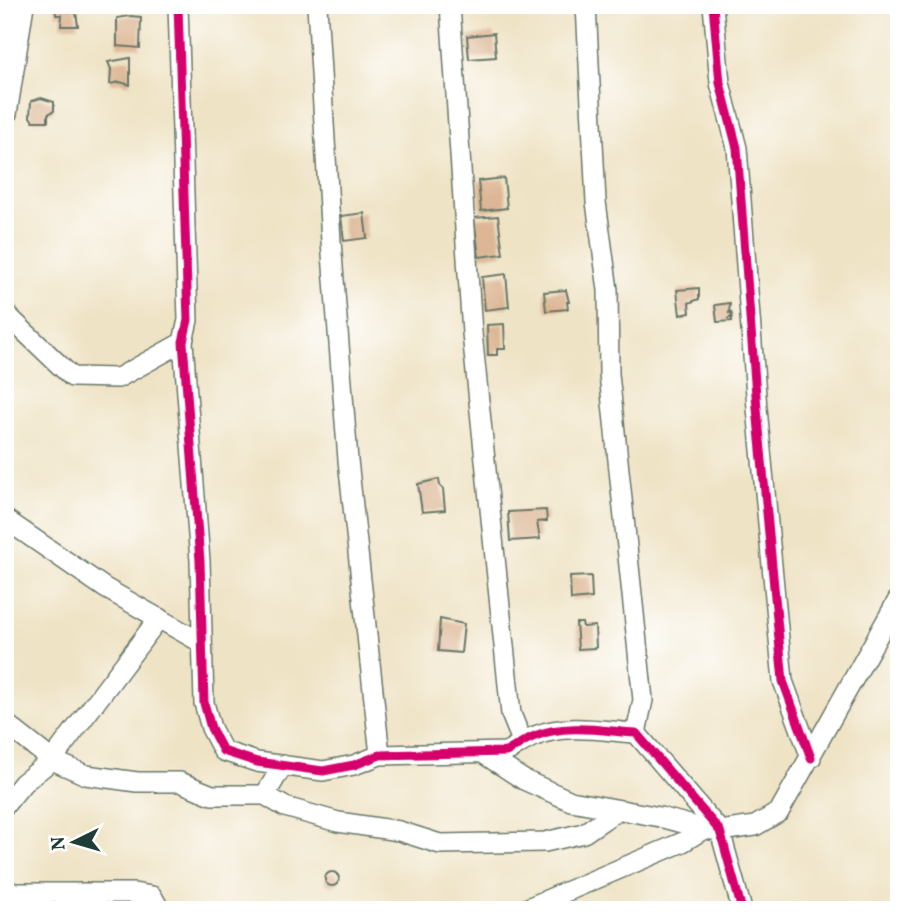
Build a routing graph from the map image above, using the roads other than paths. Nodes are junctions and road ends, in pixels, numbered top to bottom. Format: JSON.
{"nodes":[{"id":1,"x":24,"y":5,"type":"edge"},
{"id":2,"x":178,"y":5,"type":"edge"},
{"id":3,"x":317,"y":5,"type":"edge"},
{"id":4,"x":450,"y":5,"type":"edge"},
{"id":5,"x":586,"y":5,"type":"edge"},
{"id":6,"x":713,"y":5,"type":"edge"},
{"id":7,"x":7,"y":114,"type":"dead end"},
{"id":8,"x":5,"y":313,"type":"edge"},
{"id":9,"x":183,"y":342,"type":"junction"},
{"id":10,"x":5,"y":519,"type":"edge"},
{"id":11,"x":899,"y":598,"type":"edge"},
{"id":12,"x":159,"y":618,"type":"junction"},
{"id":13,"x":202,"y":643,"type":"junction"},
{"id":14,"x":5,"y":723,"type":"edge"},
{"id":15,"x":636,"y":733,"type":"junction"},
{"id":16,"x":522,"y":741,"type":"junction"},
{"id":17,"x":484,"y":754,"type":"junction"},
{"id":18,"x":380,"y":755,"type":"junction"},
{"id":19,"x":811,"y":758,"type":"junction"},
{"id":20,"x":52,"y":760,"type":"junction"},
{"id":21,"x":284,"y":765,"type":"junction"},
{"id":22,"x":265,"y":795,"type":"junction"},
{"id":23,"x":5,"y":805,"type":"edge"},
{"id":24,"x":618,"y":810,"type":"junction"},
{"id":25,"x":712,"y":830,"type":"junction"},
{"id":26,"x":5,"y":890,"type":"edge"},
{"id":27,"x":160,"y":910,"type":"edge"},
{"id":28,"x":523,"y":910,"type":"edge"},
{"id":29,"x":742,"y":910,"type":"edge"}],
"edges":[{"from":1,"to":7,"type":"street"},
{"from":2,"to":9,"type":"street"},
{"from":3,"to":18,"type":"street"},
{"from":4,"to":16,"type":"street"},
{"from":5,"to":15,"type":"street"},
{"from":6,"to":19,"type":"street"},
{"from":8,"to":9,"type":"street"},
{"from":9,"to":13,"type":"street"},
{"from":10,"to":12,"type":"street"},
{"from":11,"to":19,"type":"street"},
{"from":12,"to":13,"type":"street"},
{"from":12,"to":20,"type":"street"},
{"from":13,"to":21,"type":"street"},
{"from":14,"to":20,"type":"street"},
{"from":15,"to":16,"type":"street"},
{"from":15,"to":25,"type":"street"},
{"from":16,"to":17,"type":"street"},
{"from":17,"to":18,"type":"street"},
{"from":17,"to":24,"type":"street"},
{"from":18,"to":21,"type":"street"},
{"from":19,"to":25,"type":"street"},
{"from":20,"to":22,"type":"street"},
{"from":20,"to":23,"type":"street"},
{"from":21,"to":22,"type":"street"},
{"from":22,"to":24,"type":"street"},
{"from":24,"to":25,"type":"street"},
{"from":25,"to":28,"type":"street"},
{"from":25,"to":29,"type":"street"},
{"from":26,"to":27,"type":"street"}]}
